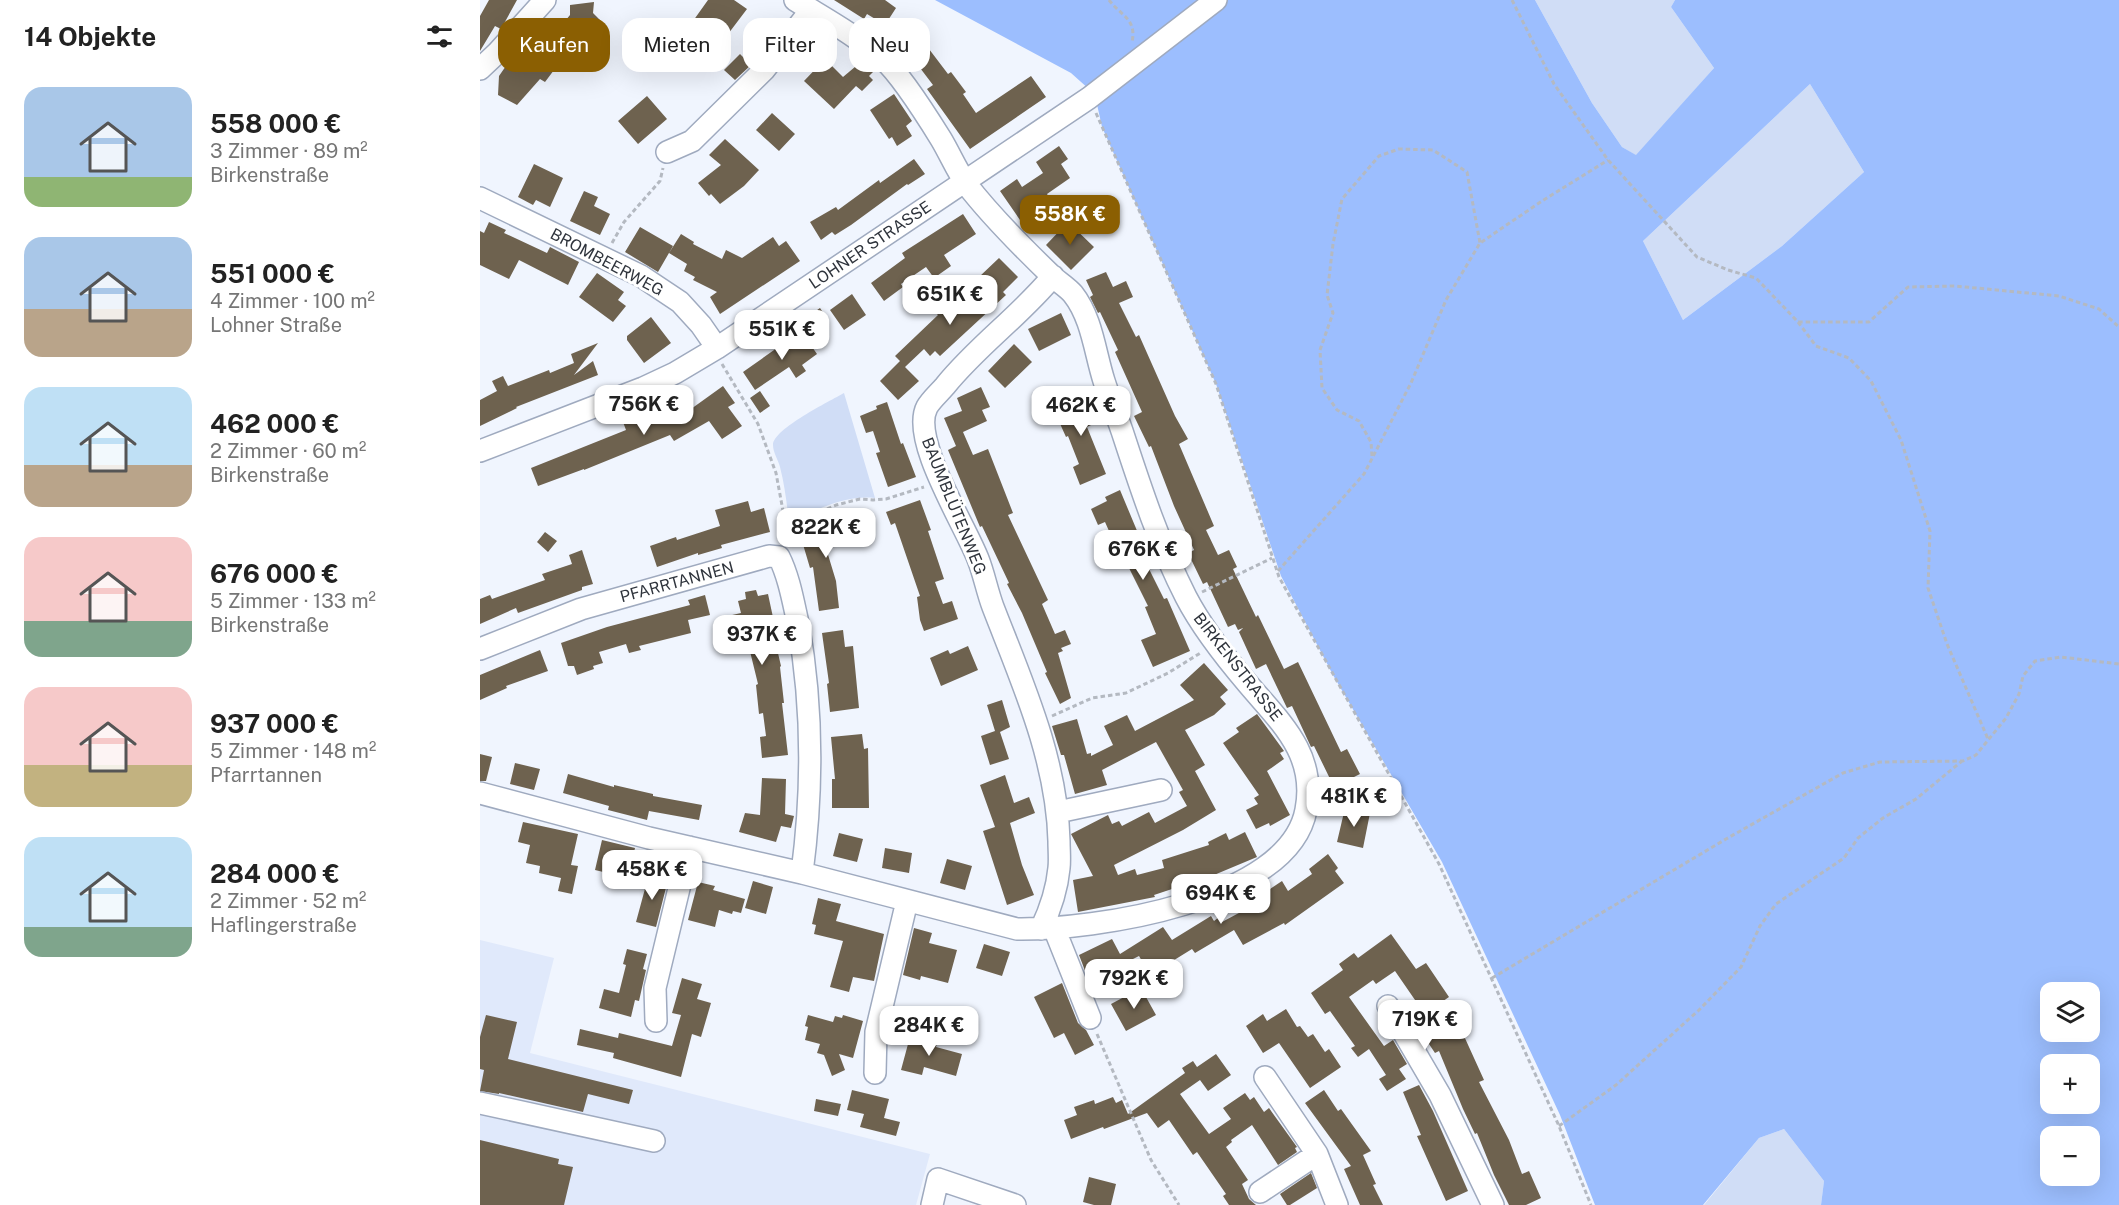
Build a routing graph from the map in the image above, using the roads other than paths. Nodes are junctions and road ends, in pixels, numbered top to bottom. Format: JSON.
{"nodes":[{"id":1,"x":1216,"y":0,"type":"edge"},
{"id":2,"x":538,"y":3,"type":"edge"},
{"id":3,"x":803,"y":5,"type":"edge"},
{"id":4,"x":480,"y":69,"type":"edge"},
{"id":5,"x":667,"y":152,"type":"road end"},
{"id":6,"x":965,"y":182,"type":"junction"},
{"id":7,"x":480,"y":198,"type":"edge"},
{"id":8,"x":1053,"y":276,"type":"junction"},
{"id":9,"x":716,"y":349,"type":"junction"},
{"id":10,"x":480,"y":451,"type":"edge"},
{"id":11,"x":480,"y":649,"type":"edge"},
{"id":12,"x":1161,"y":790,"type":"dead end"},
{"id":13,"x":480,"y":793,"type":"edge"},
{"id":14,"x":1058,"y":812,"type":"junction"},
{"id":15,"x":689,"y":847,"type":"junction"},
{"id":16,"x":802,"y":873,"type":"junction"},
{"id":17,"x":907,"y":901,"type":"junction"},
{"id":18,"x":1047,"y":929,"type":"junction"},
{"id":19,"x":1388,"y":1006,"type":"dead end"},
{"id":20,"x":1090,"y":1018,"type":"road end"},
{"id":21,"x":656,"y":1021,"type":"dead end"},
{"id":22,"x":876,"y":1072,"type":"dead end"},
{"id":23,"x":1265,"y":1077,"type":"dead end"},
{"id":24,"x":480,"y":1103,"type":"edge"},
{"id":25,"x":654,"y":1141,"type":"dead end"},
{"id":26,"x":1317,"y":1154,"type":"junction"},
{"id":27,"x":1260,"y":1192,"type":"dead end"},
{"id":28,"x":1491,"y":1204,"type":"edge"},
{"id":29,"x":932,"y":1205,"type":"edge"},
{"id":30,"x":1015,"y":1205,"type":"edge"},
{"id":31,"x":1337,"y":1205,"type":"edge"}],
"edges":[{"from":1,"to":6,"type":"street","name":"LOHNER STRASSE"},
{"from":2,"to":4,"type":"street"},
{"from":3,"to":5,"type":"street"},
{"from":3,"to":6,"type":"street","name":"BIRKENSTRASSE"},
{"from":6,"to":8,"type":"street","name":"BIRKENSTRASSE"},
{"from":6,"to":9,"type":"street","name":"LOHNER STRASSE"},
{"from":7,"to":9,"type":"street","name":"BROMBEERWEG"},
{"from":8,"to":14,"type":"street","name":"BAUMBLÜTENWEG"},
{"from":8,"to":18,"type":"street","name":"BIRKENSTRASSE"},
{"from":9,"to":10,"type":"street","name":"LOHNER STRASSE"},
{"from":11,"to":16,"type":"street","name":"PFARRTANNEN"},
{"from":12,"to":14,"type":"street"},
{"from":13,"to":15,"type":"street","name":"BIRKENSTRASSE"},
{"from":14,"to":18,"type":"street","name":"BAUMBLÜTENWEG"},
{"from":15,"to":16,"type":"street","name":"BIRKENSTRASSE"},
{"from":15,"to":21,"type":"street"},
{"from":16,"to":17,"type":"street","name":"BIRKENSTRASSE"},
{"from":17,"to":18,"type":"street","name":"BIRKENSTRASSE"},
{"from":17,"to":22,"type":"street"},
{"from":18,"to":20,"type":"street"},
{"from":19,"to":28,"type":"street"},
{"from":23,"to":26,"type":"street"},
{"from":24,"to":25,"type":"street"},
{"from":26,"to":27,"type":"street"},
{"from":26,"to":31,"type":"street"},
{"from":29,"to":30,"type":"street"}]}
